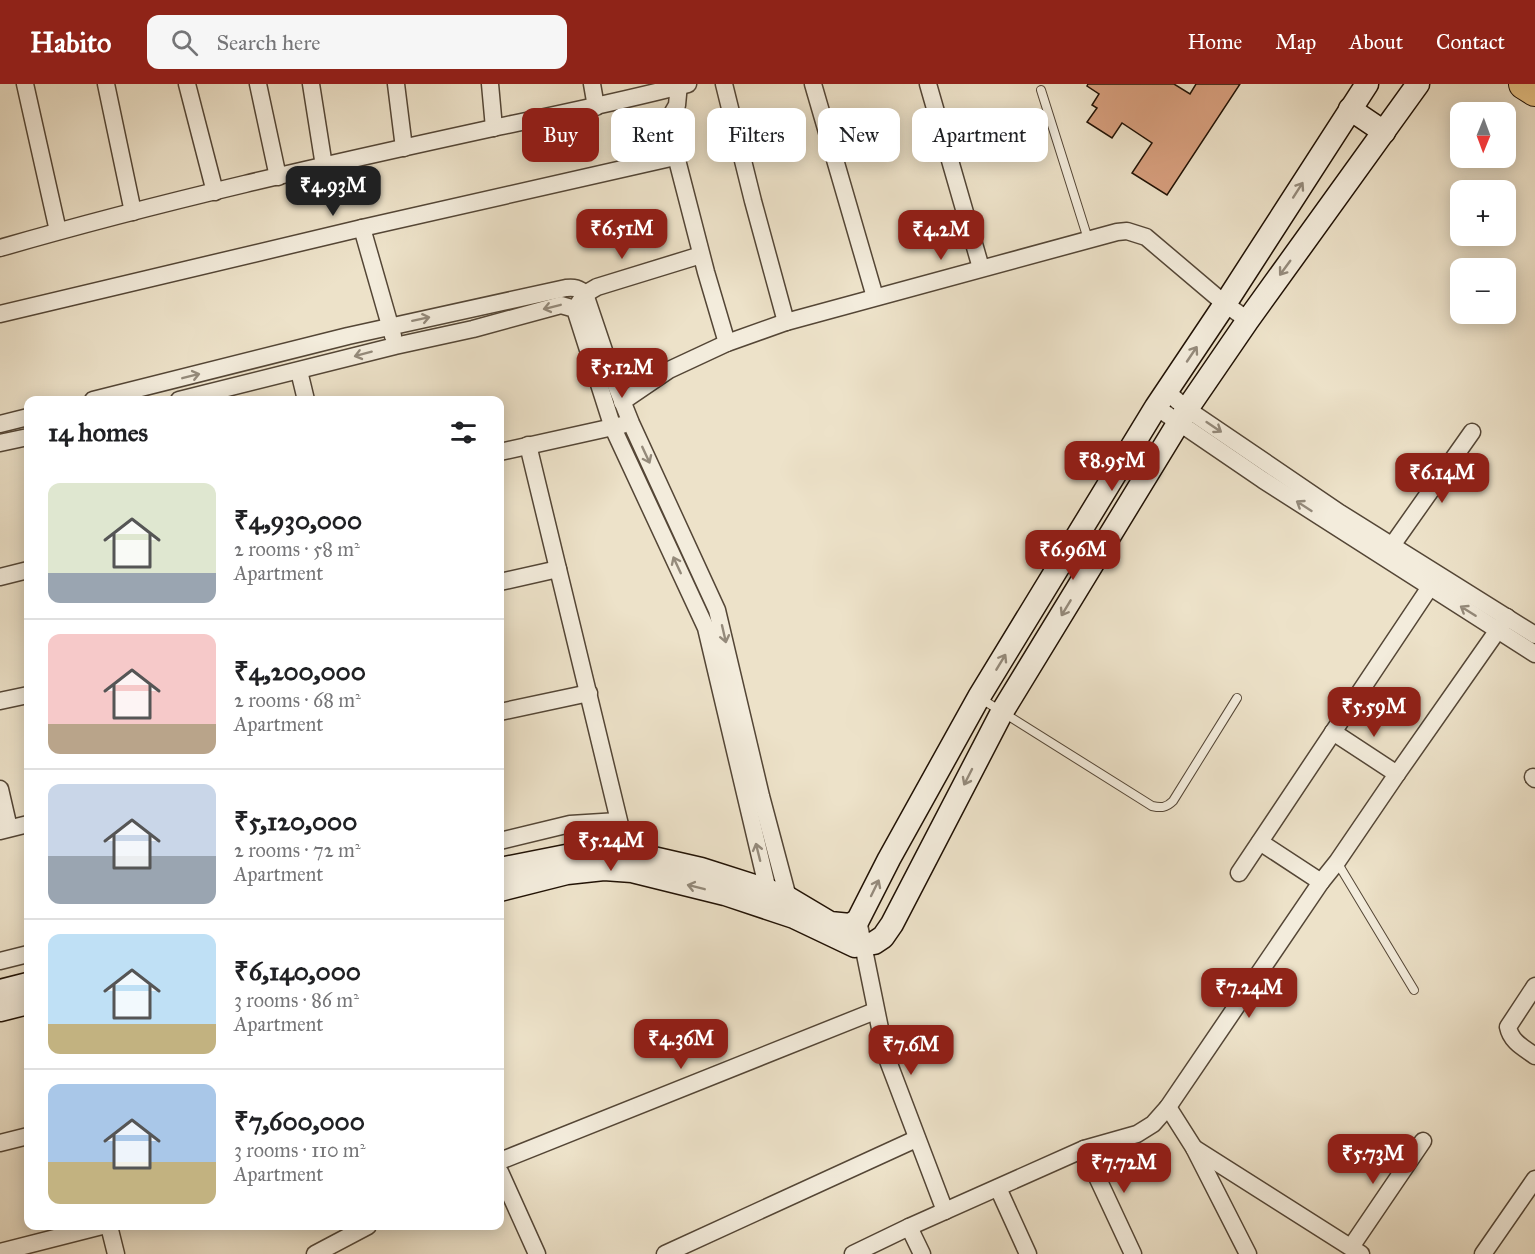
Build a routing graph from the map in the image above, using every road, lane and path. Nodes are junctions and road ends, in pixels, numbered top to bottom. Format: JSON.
{"nodes":[{"id":1,"x":25,"y":84,"type":"edge"},
{"id":2,"x":106,"y":84,"type":"edge"},
{"id":3,"x":187,"y":84,"type":"edge"},
{"id":4,"x":258,"y":84,"type":"edge"},
{"id":5,"x":311,"y":84,"type":"edge"},
{"id":6,"x":396,"y":84,"type":"edge"},
{"id":7,"x":490,"y":84,"type":"edge"},
{"id":8,"x":592,"y":84,"type":"edge"},
{"id":9,"x":724,"y":84,"type":"edge"},
{"id":10,"x":813,"y":84,"type":"edge"},
{"id":11,"x":928,"y":84,"type":"edge"},
{"id":12,"x":1367,"y":84,"type":"edge"},
{"id":13,"x":1418,"y":84,"type":"edge"},
{"id":14,"x":1524,"y":84,"type":"edge"},
{"id":15,"x":682,"y":85,"type":"edge"},
{"id":16,"x":1041,"y":90,"type":"dead end"},
{"id":17,"x":1535,"y":91,"type":"edge"},
{"id":18,"x":596,"y":107,"type":"junction"},
{"id":19,"x":675,"y":108,"type":"edge"},
{"id":20,"x":1350,"y":109,"type":"junction"},
{"id":21,"x":494,"y":128,"type":"junction"},
{"id":22,"x":1384,"y":132,"type":"junction"},
{"id":23,"x":404,"y":148,"type":"junction"},
{"id":24,"x":653,"y":162,"type":"edge"},
{"id":25,"x":676,"y":162,"type":"edge"},
{"id":26,"x":324,"y":166,"type":"junction"},
{"id":27,"x":278,"y":177,"type":"junction"},
{"id":28,"x":215,"y":192,"type":"junction"},
{"id":29,"x":133,"y":212,"type":"junction"},
{"id":30,"x":362,"y":228,"type":"junction"},
{"id":31,"x":58,"y":231,"type":"junction"},
{"id":32,"x":1088,"y":239,"type":"junction"},
{"id":33,"x":0,"y":248,"type":"edge"},
{"id":34,"x":701,"y":255,"type":"junction"},
{"id":35,"x":981,"y":268,"type":"junction"},
{"id":36,"x":585,"y":294,"type":"junction"},
{"id":37,"x":875,"y":297,"type":"junction"},
{"id":38,"x":1225,"y":304,"type":"junction"},
{"id":39,"x":575,"y":309,"type":"junction"},
{"id":40,"x":0,"y":314,"type":"edge"},
{"id":41,"x":1248,"y":320,"type":"junction"},
{"id":42,"x":786,"y":322,"type":"junction"},
{"id":43,"x":390,"y":326,"type":"junction"},
{"id":44,"x":727,"y":343,"type":"junction"},
{"id":45,"x":395,"y":346,"type":"junction"},
{"id":46,"x":299,"y":371,"type":"junction"},
{"id":47,"x":167,"y":382,"type":"junction"},
{"id":48,"x":109,"y":396,"type":"edge"},
{"id":49,"x":170,"y":396,"type":"edge"},
{"id":50,"x":196,"y":396,"type":"edge"},
{"id":51,"x":305,"y":396,"type":"edge"},
{"id":52,"x":1161,"y":399,"type":"junction"},
{"id":53,"x":622,"y":402,"type":"junction"},
{"id":54,"x":1183,"y":416,"type":"junction"},
{"id":55,"x":24,"y":418,"type":"edge"},
{"id":56,"x":631,"y":423,"type":"junction"},
{"id":57,"x":0,"y":424,"type":"edge"},
{"id":58,"x":613,"y":428,"type":"junction"},
{"id":59,"x":1472,"y":432,"type":"dead end"},
{"id":60,"x":24,"y":438,"type":"edge"},
{"id":61,"x":0,"y":443,"type":"edge"},
{"id":62,"x":528,"y":445,"type":"junction"},
{"id":63,"x":504,"y":451,"type":"edge"},
{"id":64,"x":1388,"y":551,"type":"junction"},
{"id":65,"x":558,"y":569,"type":"junction"},
{"id":66,"x":24,"y":571,"type":"edge"},
{"id":67,"x":0,"y":577,"type":"edge"},
{"id":68,"x":504,"y":581,"type":"edge"},
{"id":69,"x":1430,"y":587,"type":"junction"},
{"id":70,"x":1502,"y":623,"type":"junction"},
{"id":71,"x":1535,"y":635,"type":"edge"},
{"id":72,"x":1535,"y":654,"type":"edge"},
{"id":73,"x":589,"y":693,"type":"junction"},
{"id":74,"x":24,"y":696,"type":"edge"},
{"id":75,"x":979,"y":697,"type":"junction"},
{"id":76,"x":1237,"y":698,"type":"dead end"},
{"id":77,"x":0,"y":701,"type":"edge"},
{"id":78,"x":504,"y":711,"type":"edge"},
{"id":79,"x":1002,"y":712,"type":"junction"},
{"id":80,"x":1333,"y":732,"type":"junction"},
{"id":81,"x":1396,"y":774,"type":"junction"},
{"id":82,"x":0,"y":789,"type":"edge"},
{"id":83,"x":618,"y":820,"type":"junction"},
{"id":84,"x":24,"y":825,"type":"edge"},
{"id":85,"x":4,"y":830,"type":"edge"},
{"id":86,"x":504,"y":840,"type":"edge"},
{"id":87,"x":1260,"y":842,"type":"junction"},
{"id":88,"x":629,"y":862,"type":"junction"},
{"id":89,"x":1337,"y":862,"type":"junction"},
{"id":90,"x":504,"y":868,"type":"edge"},
{"id":91,"x":1239,"y":873,"type":"dead end"},
{"id":92,"x":1321,"y":882,"type":"junction"},
{"id":93,"x":504,"y":889,"type":"edge"},
{"id":94,"x":781,"y":904,"type":"junction"},
{"id":95,"x":858,"y":920,"type":"junction"},
{"id":96,"x":864,"y":946,"type":"junction"},
{"id":97,"x":24,"y":955,"type":"edge"},
{"id":98,"x":0,"y":961,"type":"edge"},
{"id":99,"x":24,"y":985,"type":"edge"},
{"id":100,"x":1535,"y":986,"type":"edge"},
{"id":101,"x":1414,"y":990,"type":"dead end"},
{"id":102,"x":0,"y":992,"type":"edge"},
{"id":103,"x":24,"y":1004,"type":"edge"},
{"id":104,"x":0,"y":1010,"type":"edge"},
{"id":105,"x":875,"y":1011,"type":"junction"},
{"id":106,"x":1535,"y":1056,"type":"edge"},
{"id":107,"x":1168,"y":1107,"type":"junction"},
{"id":108,"x":24,"y":1137,"type":"edge"},
{"id":109,"x":916,"y":1139,"type":"junction"},
{"id":110,"x":1423,"y":1141,"type":"dead end"},
{"id":111,"x":0,"y":1143,"type":"edge"},
{"id":112,"x":1194,"y":1148,"type":"junction"},
{"id":113,"x":1084,"y":1149,"type":"junction"},
{"id":114,"x":504,"y":1159,"type":"edge"},
{"id":115,"x":1535,"y":1179,"type":"edge"},
{"id":116,"x":504,"y":1181,"type":"edge"},
{"id":117,"x":998,"y":1188,"type":"junction"},
{"id":118,"x":945,"y":1211,"type":"junction"},
{"id":119,"x":909,"y":1227,"type":"junction"},
{"id":120,"x":86,"y":1230,"type":"edge"},
{"id":121,"x":111,"y":1230,"type":"edge"},
{"id":122,"x":339,"y":1232,"type":"edge"},
{"id":123,"x":1356,"y":1251,"type":"edge"},
{"id":124,"x":0,"y":1252,"type":"edge"},
{"id":125,"x":856,"y":1253,"type":"edge"},
{"id":126,"x":116,"y":1254,"type":"edge"},
{"id":127,"x":315,"y":1254,"type":"edge"},
{"id":128,"x":537,"y":1254,"type":"edge"},
{"id":129,"x":665,"y":1254,"type":"edge"},
{"id":130,"x":922,"y":1254,"type":"edge"},
{"id":131,"x":1028,"y":1254,"type":"edge"},
{"id":132,"x":1133,"y":1254,"type":"edge"},
{"id":133,"x":1248,"y":1254,"type":"edge"},
{"id":134,"x":1484,"y":1254,"type":"edge"}],
"edges":[{"from":1,"to":31,"type":"street"},
{"from":2,"to":29,"type":"street"},
{"from":3,"to":28,"type":"street"},
{"from":4,"to":27,"type":"street"},
{"from":5,"to":26,"type":"street"},
{"from":6,"to":23,"type":"street"},
{"from":7,"to":21,"type":"street"},
{"from":8,"to":18,"type":"street"},
{"from":9,"to":42,"type":"street"},
{"from":10,"to":37,"type":"street"},
{"from":11,"to":35,"type":"street"},
{"from":12,"to":20,"type":"street"},
{"from":13,"to":22,"type":"street"},
{"from":14,"to":17,"type":"highway"},
{"from":15,"to":18,"type":"street"},
{"from":15,"to":19,"type":"street"},
{"from":16,"to":32,"type":"lane"},
{"from":18,"to":21,"type":"street"},
{"from":20,"to":22,"type":"street"},
{"from":38,"to":20,"type":"street","one_way":true},
{"from":21,"to":23,"type":"street"},
{"from":22,"to":41,"type":"street","one_way":true},
{"from":23,"to":26,"type":"street"},
{"from":24,"to":30,"type":"street"},
{"from":25,"to":34,"type":"street"},
{"from":26,"to":27,"type":"street"},
{"from":27,"to":28,"type":"street"},
{"from":28,"to":29,"type":"street"},
{"from":29,"to":31,"type":"street"},
{"from":30,"to":40,"type":"street"},
{"from":30,"to":43,"type":"street"},
{"from":31,"to":33,"type":"street"},
{"from":32,"to":35,"type":"street"},
{"from":32,"to":38,"type":"street"},
{"from":34,"to":36,"type":"street"},
{"from":34,"to":44,"type":"street"},
{"from":35,"to":37,"type":"street"},
{"from":36,"to":39,"type":"street"},
{"from":43,"to":36,"type":"street","one_way":true},
{"from":36,"to":53,"type":"street"},
{"from":37,"to":42,"type":"street"},
{"from":38,"to":41,"type":"street"},
{"from":52,"to":38,"type":"street","one_way":true},
{"from":39,"to":45,"type":"street","one_way":true},
{"from":39,"to":58,"type":"street"},
{"from":41,"to":54,"type":"street"},
{"from":42,"to":44,"type":"street"},
{"from":43,"to":45,"type":"street"},
{"from":47,"to":43,"type":"street","one_way":true},
{"from":44,"to":53,"type":"street"},
{"from":45,"to":46,"type":"street","one_way":true},
{"from":46,"to":50,"type":"street"},
{"from":46,"to":51,"type":"street"},
{"from":47,"to":48,"type":"street"},
{"from":47,"to":49,"type":"street"},
{"from":52,"to":54,"type":"street"},
{"from":75,"to":52,"type":"street","one_way":true},
{"from":53,"to":56,"type":"street"},
{"from":54,"to":64,"type":"street"},
{"from":54,"to":79,"type":"street","one_way":true},
{"from":55,"to":57,"type":"street"},
{"from":56,"to":58,"type":"street"},
{"from":56,"to":94,"type":"street","one_way":true},
{"from":58,"to":62,"type":"street"},
{"from":94,"to":58,"type":"street","one_way":true},
{"from":59,"to":64,"type":"street"},
{"from":60,"to":61,"type":"street"},
{"from":62,"to":63,"type":"street"},
{"from":62,"to":65,"type":"street"},
{"from":64,"to":69,"type":"street"},
{"from":64,"to":70,"type":"street"},
{"from":65,"to":68,"type":"street"},
{"from":65,"to":73,"type":"street"},
{"from":66,"to":67,"type":"street"},
{"from":70,"to":69,"type":"street","one_way":true},
{"from":69,"to":80,"type":"street"},
{"from":70,"to":71,"type":"street"},
{"from":70,"to":72,"type":"street"},
{"from":70,"to":81,"type":"street"},
{"from":73,"to":78,"type":"street"},
{"from":73,"to":83,"type":"street"},
{"from":74,"to":77,"type":"street"},
{"from":75,"to":79,"type":"lane"},
{"from":95,"to":75,"type":"street","one_way":true},
{"from":76,"to":79,"type":"lane"},
{"from":79,"to":96,"type":"street","one_way":true},
{"from":80,"to":81,"type":"street"},
{"from":80,"to":87,"type":"street"},
{"from":81,"to":89,"type":"street"},
{"from":82,"to":85,"type":"street"},
{"from":83,"to":86,"type":"street"},
{"from":83,"to":88,"type":"street"},
{"from":84,"to":85,"type":"street"},
{"from":87,"to":91,"type":"street"},
{"from":87,"to":92,"type":"street"},
{"from":88,"to":90,"type":"street"},
{"from":88,"to":93,"type":"street"},
{"from":88,"to":94,"type":"street"},
{"from":89,"to":92,"type":"street"},
{"from":89,"to":101,"type":"lane"},
{"from":92,"to":107,"type":"street"},
{"from":94,"to":95,"type":"street"},
{"from":94,"to":96,"type":"street"},
{"from":95,"to":96,"type":"street"},
{"from":96,"to":105,"type":"street"},
{"from":97,"to":98,"type":"street"},
{"from":99,"to":102,"type":"street"},
{"from":100,"to":106,"type":"street"},
{"from":103,"to":104,"type":"street"},
{"from":105,"to":109,"type":"street"},
{"from":105,"to":114,"type":"street"},
{"from":107,"to":112,"type":"street"},
{"from":107,"to":113,"type":"street"},
{"from":108,"to":111,"type":"street"},
{"from":109,"to":118,"type":"street"},
{"from":109,"to":129,"type":"street"},
{"from":110,"to":123,"type":"street"},
{"from":112,"to":123,"type":"street"},
{"from":112,"to":133,"type":"street"},
{"from":113,"to":117,"type":"street"},
{"from":113,"to":132,"type":"street"},
{"from":115,"to":134,"type":"street"},
{"from":116,"to":128,"type":"street"},
{"from":117,"to":118,"type":"street"},
{"from":117,"to":131,"type":"street"},
{"from":118,"to":119,"type":"street"},
{"from":119,"to":125,"type":"street"},
{"from":119,"to":130,"type":"street"},
{"from":120,"to":124,"type":"street"},
{"from":121,"to":126,"type":"street"},
{"from":122,"to":127,"type":"street"}]}
